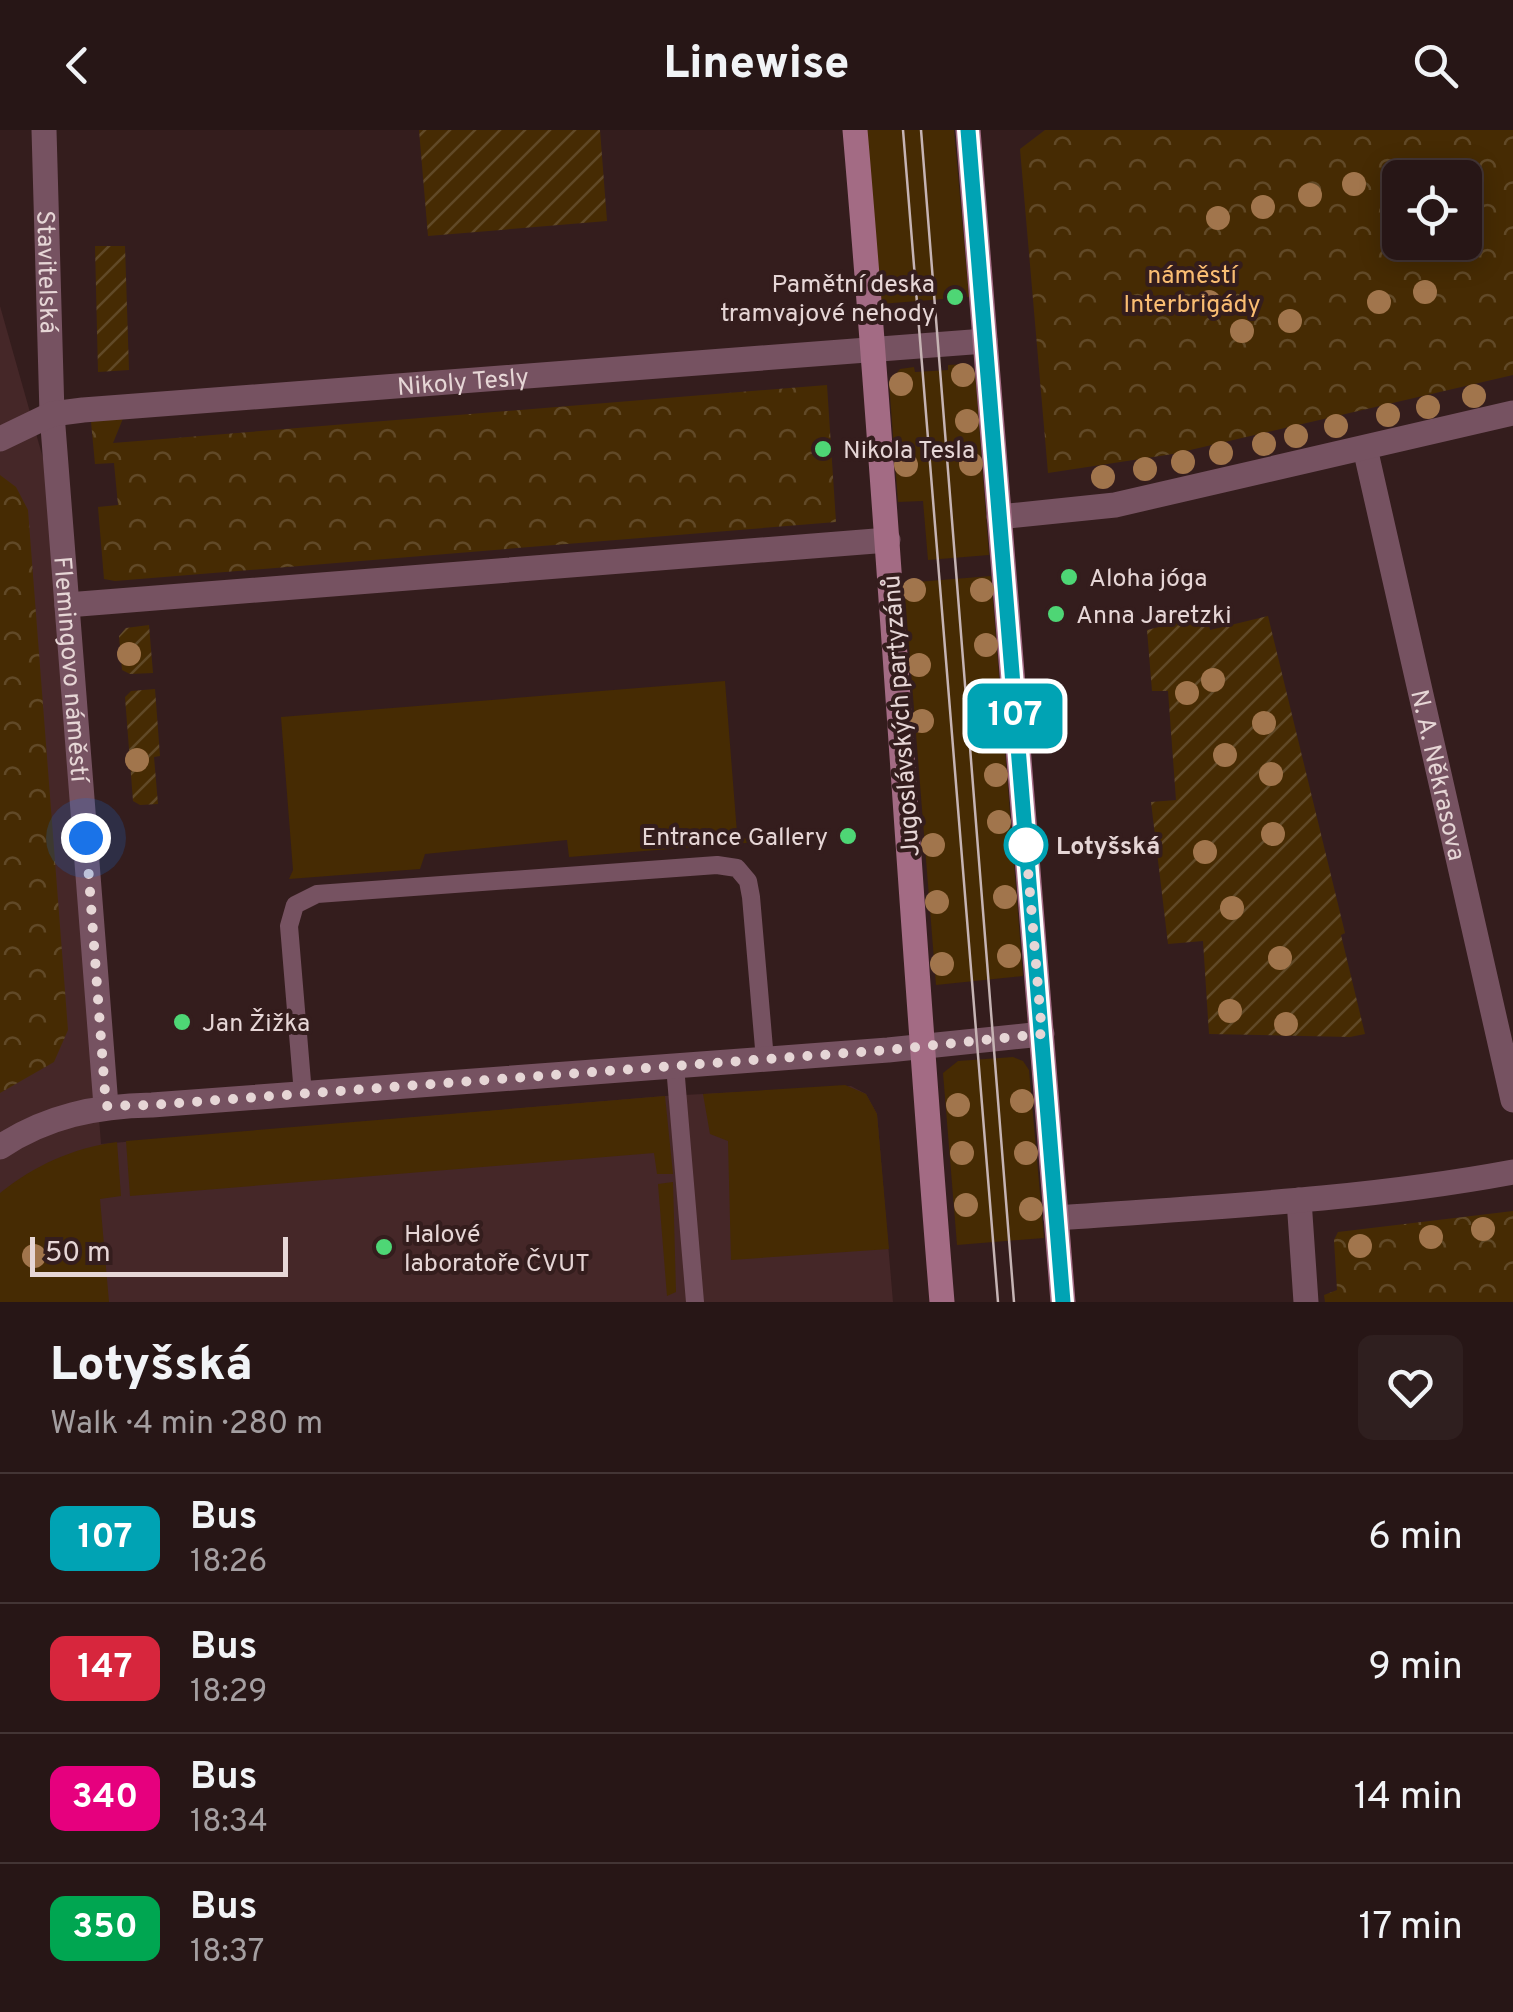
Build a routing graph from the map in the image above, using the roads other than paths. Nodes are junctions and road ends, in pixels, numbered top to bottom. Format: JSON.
{"nodes":[{"id":1,"x":44,"y":130,"type":"edge"},
{"id":2,"x":855,"y":130,"type":"edge"},
{"id":3,"x":968,"y":130,"type":"edge"},
{"id":4,"x":985,"y":341,"type":"junction"},
{"id":5,"x":874,"y":349,"type":"junction"},
{"id":6,"x":1513,"y":413,"type":"edge"},
{"id":7,"x":52,"y":414,"type":"junction"},
{"id":8,"x":0,"y":439,"type":"edge"},
{"id":9,"x":1365,"y":448,"type":"junction"},
{"id":10,"x":999,"y":517,"type":"junction"},
{"id":11,"x":888,"y":540,"type":"junction"},
{"id":12,"x":68,"y":605,"type":"junction"},
{"id":13,"x":1042,"y":1034,"type":"junction"},
{"id":14,"x":921,"y":1046,"type":"junction"},
{"id":15,"x":765,"y":1060,"type":"junction"},
{"id":16,"x":675,"y":1066,"type":"junction"},
{"id":17,"x":303,"y":1094,"type":"junction"},
{"id":18,"x":1513,"y":1100,"type":"edge"},
{"id":19,"x":106,"y":1106,"type":"junction"},
{"id":20,"x":0,"y":1147,"type":"edge"},
{"id":21,"x":1513,"y":1172,"type":"edge"},
{"id":22,"x":1298,"y":1200,"type":"junction"},
{"id":23,"x":1056,"y":1218,"type":"junction"},
{"id":24,"x":695,"y":1302,"type":"edge"},
{"id":25,"x":942,"y":1302,"type":"edge"},
{"id":26,"x":1063,"y":1302,"type":"edge"},
{"id":27,"x":1306,"y":1302,"type":"edge"}],
"edges":[{"from":1,"to":7,"type":"street","name":"Stavitelská"},
{"from":2,"to":5,"type":"main road","name":"Jugoslávských partyzánů"},
{"from":3,"to":4,"type":"main road"},
{"from":4,"to":5,"type":"street","name":"Nikoly Tesly"},
{"from":4,"to":10,"type":"main road"},
{"from":5,"to":7,"type":"street","name":"Nikoly Tesly"},
{"from":5,"to":11,"type":"main road","name":"Jugoslávských partyzánů"},
{"from":6,"to":9,"type":"street"},
{"from":7,"to":8,"type":"street"},
{"from":7,"to":12,"type":"street","name":"Flemingovo náměstí"},
{"from":9,"to":10,"type":"street"},
{"from":9,"to":18,"type":"street","name":"N. A. Někrasova"},
{"from":10,"to":13,"type":"main road"},
{"from":11,"to":12,"type":"street"},
{"from":11,"to":14,"type":"main road","name":"Jugoslávských partyzánů"},
{"from":12,"to":19,"type":"street","name":"Flemingovo náměstí"},
{"from":13,"to":14,"type":"street"},
{"from":13,"to":23,"type":"main road"},
{"from":14,"to":15,"type":"street"},
{"from":14,"to":25,"type":"main road","name":"Jugoslávských partyzánů"},
{"from":15,"to":16,"type":"street"},
{"from":15,"to":17,"type":"lane"},
{"from":16,"to":17,"type":"street"},
{"from":16,"to":24,"type":"lane"},
{"from":17,"to":19,"type":"street"},
{"from":19,"to":20,"type":"street"},
{"from":21,"to":22,"type":"street"},
{"from":22,"to":23,"type":"street"},
{"from":22,"to":27,"type":"street"},
{"from":23,"to":26,"type":"main road"}]}
